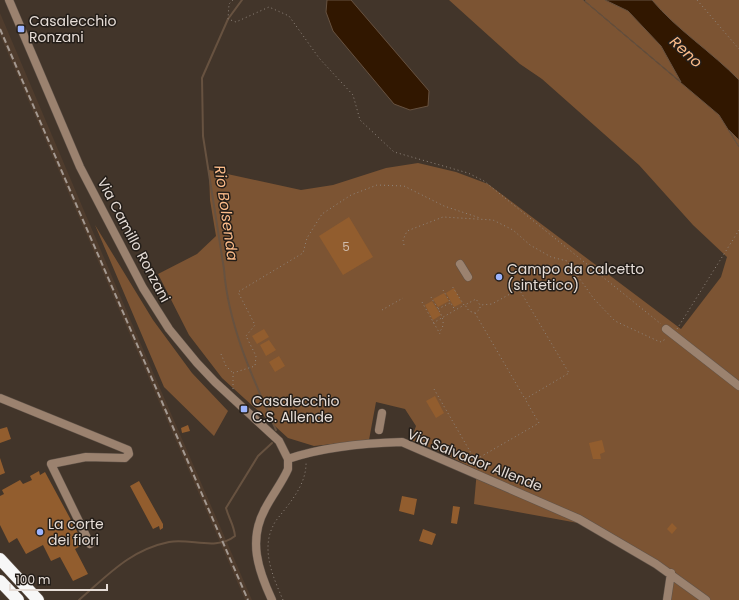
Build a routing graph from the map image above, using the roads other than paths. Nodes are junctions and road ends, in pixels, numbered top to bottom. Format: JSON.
{"nodes":[{"id":1,"x":9,"y":0,"type":"edge"},
{"id":2,"x":460,"y":264,"type":"dead end"},
{"id":3,"x":468,"y":277,"type":"dead end"},
{"id":4,"x":666,"y":329,"type":"road end"},
{"id":5,"x":739,"y":386,"type":"edge"},
{"id":6,"x":0,"y":398,"type":"edge"},
{"id":7,"x":382,"y":413,"type":"dead end"},
{"id":8,"x":380,"y":430,"type":"dead end"},
{"id":9,"x":288,"y":459,"type":"junction"},
{"id":10,"x":90,"y":544,"type":"dead end"},
{"id":11,"x":0,"y":559,"type":"edge"},
{"id":12,"x":671,"y":573,"type":"junction"},
{"id":13,"x":0,"y":581,"type":"edge"},
{"id":14,"x":18,"y":600,"type":"edge"},
{"id":15,"x":38,"y":600,"type":"edge"},
{"id":16,"x":272,"y":600,"type":"edge"},
{"id":17,"x":667,"y":600,"type":"edge"},
{"id":18,"x":706,"y":600,"type":"edge"}],
"edges":[{"from":1,"to":9,"type":"street","name":"Via Camillo Ronzani"},
{"from":2,"to":3,"type":"street"},
{"from":4,"to":5,"type":"street"},
{"from":6,"to":10,"type":"street"},
{"from":7,"to":8,"type":"street"},
{"from":9,"to":12,"type":"street","name":"Via Salvador Allende"},
{"from":9,"to":16,"type":"street"},
{"from":11,"to":15,"type":"highway"},
{"from":12,"to":17,"type":"street"},
{"from":12,"to":18,"type":"street","name":"Via Salvador Allende"},
{"from":13,"to":14,"type":"highway"}]}
